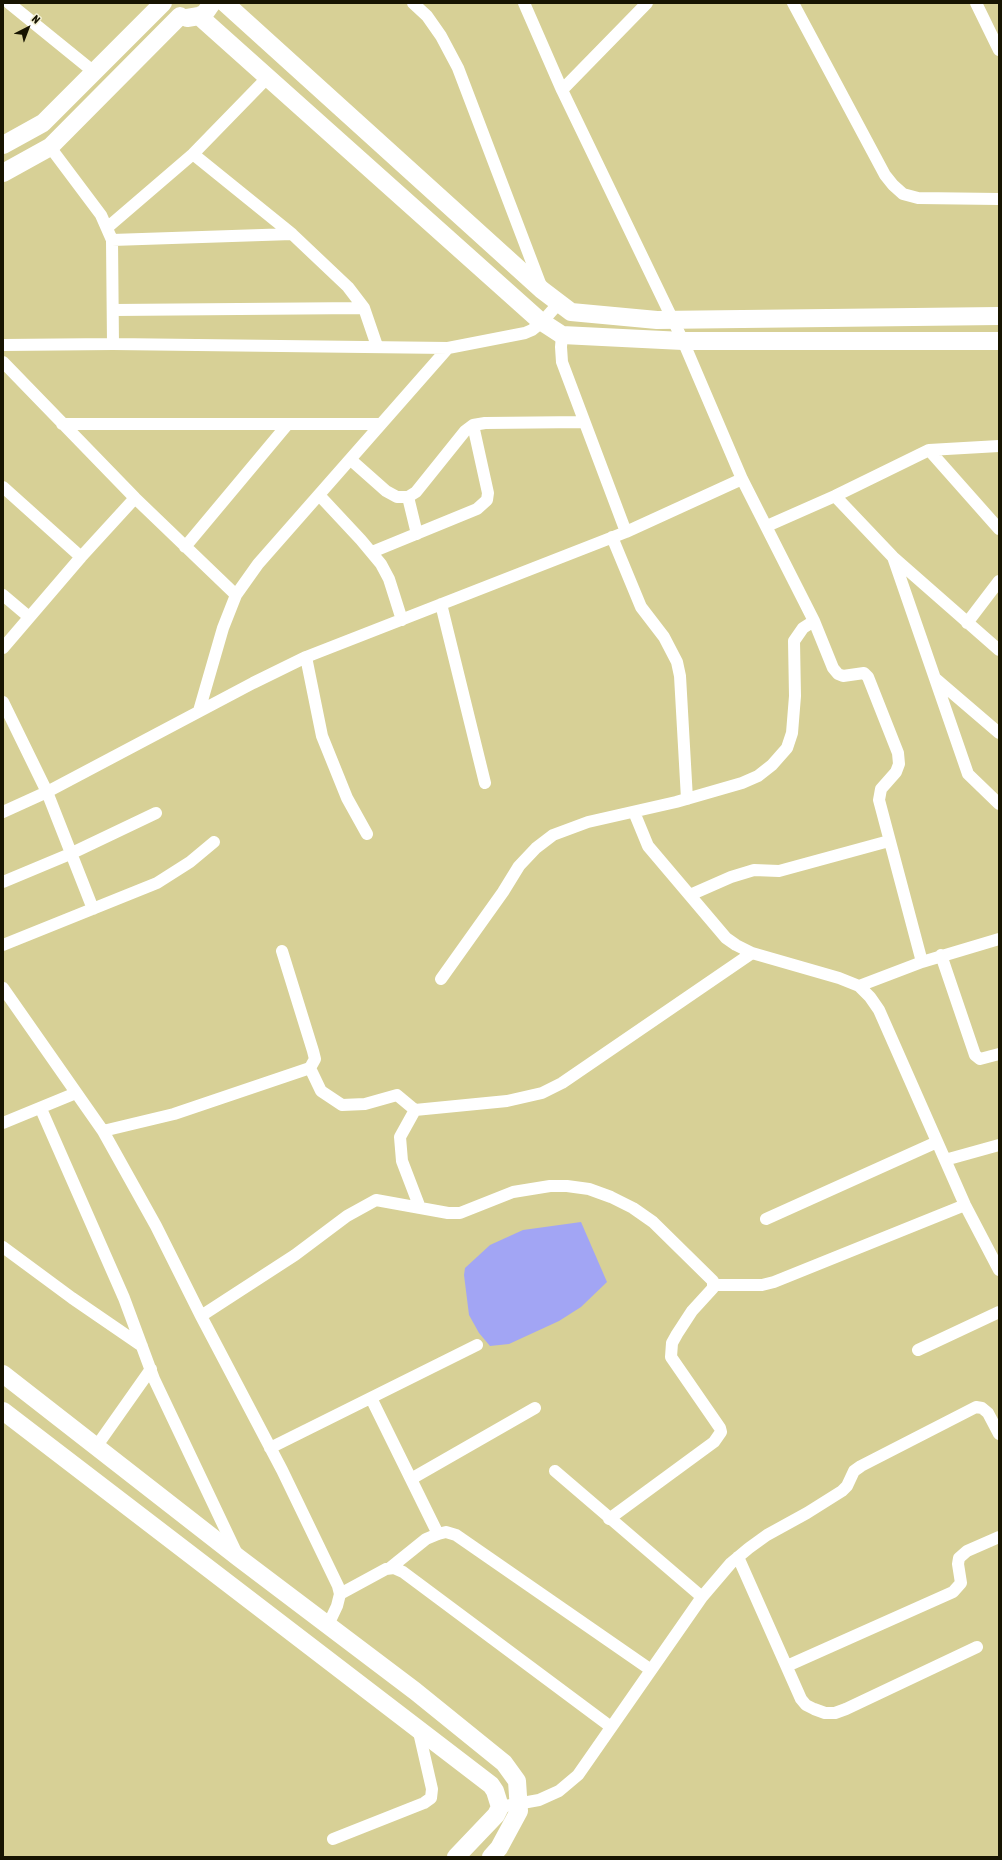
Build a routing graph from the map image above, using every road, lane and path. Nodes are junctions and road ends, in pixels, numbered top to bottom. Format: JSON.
{"nodes":[{"id":1,"x":9,"y":3,"type":"edge"},
{"id":2,"x":163,"y":3,"type":"edge"},
{"id":3,"x":167,"y":3,"type":"edge"},
{"id":4,"x":212,"y":3,"type":"edge"},
{"id":5,"x":225,"y":3,"type":"edge"},
{"id":6,"x":413,"y":3,"type":"edge"},
{"id":7,"x":524,"y":3,"type":"edge"},
{"id":8,"x":647,"y":3,"type":"edge"},
{"id":9,"x":793,"y":3,"type":"edge"},
{"id":10,"x":976,"y":3,"type":"edge"},
{"id":11,"x":180,"y":16,"type":"junction"},
{"id":12,"x":198,"y":16,"type":"junction"},
{"id":13,"x":999,"y":50,"type":"edge"},
{"id":14,"x":94,"y":72,"type":"junction"},
{"id":15,"x":268,"y":77,"type":"junction"},
{"id":16,"x":562,"y":90,"type":"junction"},
{"id":17,"x":3,"y":145,"type":"edge"},
{"id":18,"x":50,"y":147,"type":"junction"},
{"id":19,"x":193,"y":154,"type":"junction"},
{"id":20,"x":3,"y":173,"type":"edge"},
{"id":21,"x":999,"y":199,"type":"edge"},
{"id":22,"x":108,"y":227,"type":"junction"},
{"id":23,"x":292,"y":234,"type":"junction"},
{"id":24,"x":112,"y":240,"type":"junction"},
{"id":25,"x":542,"y":290,"type":"junction"},
{"id":26,"x":558,"y":304,"type":"junction"},
{"id":27,"x":364,"y":308,"type":"junction"},
{"id":28,"x":114,"y":310,"type":"junction"},
{"id":29,"x":999,"y":316,"type":"edge"},
{"id":30,"x":673,"y":320,"type":"junction"},
{"id":31,"x":542,"y":322,"type":"junction"},
{"id":32,"x":562,"y":335,"type":"junction"},
{"id":33,"x":683,"y":341,"type":"junction"},
{"id":34,"x":999,"y":341,"type":"edge"},
{"id":35,"x":113,"y":344,"type":"junction"},
{"id":36,"x":3,"y":345,"type":"edge"},
{"id":37,"x":377,"y":346,"type":"junction"},
{"id":38,"x":448,"y":348,"type":"junction"},
{"id":39,"x":3,"y":362,"type":"edge"},
{"id":40,"x":584,"y":422,"type":"junction"},
{"id":41,"x":62,"y":424,"type":"junction"},
{"id":42,"x":380,"y":424,"type":"junction"},
{"id":43,"x":287,"y":425,"type":"junction"},
{"id":44,"x":473,"y":425,"type":"junction"},
{"id":45,"x":999,"y":446,"type":"edge"},
{"id":46,"x":929,"y":450,"type":"junction"},
{"id":47,"x":351,"y":460,"type":"junction"},
{"id":48,"x":742,"y":479,"type":"junction"},
{"id":49,"x":3,"y":487,"type":"edge"},
{"id":50,"x":319,"y":495,"type":"junction"},
{"id":51,"x":835,"y":496,"type":"junction"},
{"id":52,"x":408,"y":497,"type":"junction"},
{"id":53,"x":135,"y":498,"type":"junction"},
{"id":54,"x":767,"y":526,"type":"junction"},
{"id":55,"x":999,"y":529,"type":"edge"},
{"id":56,"x":626,"y":532,"type":"junction"},
{"id":57,"x":417,"y":534,"type":"junction"},
{"id":58,"x":612,"y":538,"type":"junction"},
{"id":59,"x":185,"y":547,"type":"junction"},
{"id":60,"x":372,"y":552,"type":"junction"},
{"id":61,"x":81,"y":557,"type":"junction"},
{"id":62,"x":893,"y":557,"type":"junction"},
{"id":63,"x":999,"y":581,"type":"edge"},
{"id":64,"x":3,"y":595,"type":"edge"},
{"id":65,"x":236,"y":595,"type":"junction"},
{"id":66,"x":441,"y":604,"type":"junction"},
{"id":67,"x":29,"y":617,"type":"junction"},
{"id":68,"x":402,"y":620,"type":"junction"},
{"id":69,"x":814,"y":621,"type":"junction"},
{"id":70,"x":966,"y":623,"type":"junction"},
{"id":71,"x":3,"y":648,"type":"edge"},
{"id":72,"x":999,"y":650,"type":"edge"},
{"id":73,"x":306,"y":657,"type":"junction"},
{"id":74,"x":936,"y":678,"type":"junction"},
{"id":75,"x":3,"y":702,"type":"edge"},
{"id":76,"x":199,"y":711,"type":"junction"},
{"id":77,"x":999,"y":733,"type":"edge"},
{"id":78,"x":485,"y":783,"type":"dead end"},
{"id":79,"x":47,"y":792,"type":"junction"},
{"id":80,"x":687,"y":799,"type":"junction"},
{"id":81,"x":999,"y":804,"type":"edge"},
{"id":82,"x":3,"y":812,"type":"edge"},
{"id":83,"x":634,"y":812,"type":"junction"},
{"id":84,"x":156,"y":813,"type":"dead end"},
{"id":85,"x":367,"y":834,"type":"dead end"},
{"id":86,"x":889,"y":841,"type":"junction"},
{"id":87,"x":214,"y":842,"type":"dead end"},
{"id":88,"x":70,"y":854,"type":"junction"},
{"id":89,"x":3,"y":882,"type":"edge"},
{"id":90,"x":690,"y":896,"type":"junction"},
{"id":91,"x":93,"y":909,"type":"junction"},
{"id":92,"x":999,"y":939,"type":"edge"},
{"id":93,"x":3,"y":945,"type":"edge"},
{"id":94,"x":282,"y":952,"type":"dead end"},
{"id":95,"x":752,"y":953,"type":"junction"},
{"id":96,"x":941,"y":955,"type":"junction"},
{"id":97,"x":922,"y":962,"type":"junction"},
{"id":98,"x":441,"y":979,"type":"dead end"},
{"id":99,"x":859,"y":986,"type":"junction"},
{"id":100,"x":3,"y":988,"type":"edge"},
{"id":101,"x":999,"y":1054,"type":"edge"},
{"id":102,"x":310,"y":1068,"type":"junction"},
{"id":103,"x":76,"y":1093,"type":"junction"},
{"id":104,"x":41,"y":1109,"type":"junction"},
{"id":105,"x":415,"y":1110,"type":"junction"},
{"id":106,"x":3,"y":1123,"type":"edge"},
{"id":107,"x":103,"y":1131,"type":"junction"},
{"id":108,"x":937,"y":1142,"type":"junction"},
{"id":109,"x":999,"y":1144,"type":"edge"},
{"id":110,"x":945,"y":1160,"type":"junction"},
{"id":111,"x":965,"y":1205,"type":"junction"},
{"id":112,"x":420,"y":1208,"type":"junction"},
{"id":113,"x":766,"y":1219,"type":"dead end"},
{"id":114,"x":3,"y":1247,"type":"edge"},
{"id":115,"x":999,"y":1270,"type":"edge"},
{"id":116,"x":714,"y":1285,"type":"junction"},
{"id":117,"x":999,"y":1312,"type":"edge"},
{"id":118,"x":201,"y":1316,"type":"junction"},
{"id":119,"x":477,"y":1345,"type":"dead end"},
{"id":120,"x":142,"y":1346,"type":"junction"},
{"id":121,"x":918,"y":1350,"type":"dead end"},
{"id":122,"x":151,"y":1370,"type":"junction"},
{"id":123,"x":3,"y":1374,"type":"edge"},
{"id":124,"x":371,"y":1398,"type":"junction"},
{"id":125,"x":535,"y":1408,"type":"dead end"},
{"id":126,"x":3,"y":1411,"type":"edge"},
{"id":127,"x":999,"y":1434,"type":"edge"},
{"id":128,"x":96,"y":1447,"type":"junction"},
{"id":129,"x":270,"y":1448,"type":"junction"},
{"id":130,"x":555,"y":1471,"type":"dead end"},
{"id":131,"x":411,"y":1479,"type":"junction"},
{"id":132,"x":609,"y":1519,"type":"junction"},
{"id":133,"x":438,"y":1534,"type":"junction"},
{"id":134,"x":999,"y":1537,"type":"edge"},
{"id":135,"x":213,"y":1538,"type":"junction"},
{"id":136,"x":738,"y":1557,"type":"junction"},
{"id":137,"x":239,"y":1558,"type":"junction"},
{"id":138,"x":197,"y":1559,"type":"junction"},
{"id":139,"x":390,"y":1568,"type":"junction"},
{"id":140,"x":340,"y":1594,"type":"junction"},
{"id":141,"x":702,"y":1597,"type":"junction"},
{"id":142,"x":328,"y":1625,"type":"junction"},
{"id":143,"x":977,"y":1647,"type":"dead end"},
{"id":144,"x":787,"y":1666,"type":"junction"},
{"id":145,"x":651,"y":1670,"type":"junction"},
{"id":146,"x":611,"y":1727,"type":"junction"},
{"id":147,"x":418,"y":1728,"type":"junction"},
{"id":148,"x":519,"y":1803,"type":"junction"},
{"id":149,"x":500,"y":1807,"type":"junction"},
{"id":150,"x":333,"y":1839,"type":"dead end"},
{"id":151,"x":498,"y":1854,"type":"edge"},
{"id":152,"x":456,"y":1857,"type":"edge"}],
"edges":[{"from":1,"to":14,"type":"street"},
{"from":2,"to":14,"type":"street"},
{"from":3,"to":11,"type":"street"},
{"from":4,"to":12,"type":"street"},
{"from":5,"to":25,"type":"street"},
{"from":6,"to":25,"type":"street"},
{"from":7,"to":16,"type":"street"},
{"from":8,"to":16,"type":"street"},
{"from":9,"to":21,"type":"street"},
{"from":10,"to":13,"type":"street"},
{"from":11,"to":12,"type":"street"},
{"from":11,"to":18,"type":"street"},
{"from":12,"to":15,"type":"street"},
{"from":14,"to":17,"type":"street"},
{"from":15,"to":19,"type":"street"},
{"from":15,"to":31,"type":"street"},
{"from":16,"to":30,"type":"street"},
{"from":18,"to":20,"type":"street"},
{"from":18,"to":22,"type":"street"},
{"from":19,"to":22,"type":"street"},
{"from":19,"to":23,"type":"street"},
{"from":22,"to":24,"type":"street"},
{"from":23,"to":24,"type":"street"},
{"from":23,"to":27,"type":"street"},
{"from":24,"to":28,"type":"street"},
{"from":25,"to":26,"type":"street"},
{"from":26,"to":30,"type":"street"},
{"from":26,"to":31,"type":"street"},
{"from":27,"to":28,"type":"street"},
{"from":27,"to":37,"type":"street"},
{"from":28,"to":35,"type":"street"},
{"from":29,"to":30,"type":"street"},
{"from":30,"to":33,"type":"street"},
{"from":31,"to":32,"type":"street"},
{"from":31,"to":38,"type":"street"},
{"from":32,"to":33,"type":"street"},
{"from":32,"to":40,"type":"street"},
{"from":33,"to":34,"type":"street"},
{"from":33,"to":48,"type":"street"},
{"from":35,"to":36,"type":"street"},
{"from":35,"to":37,"type":"street"},
{"from":37,"to":38,"type":"street"},
{"from":38,"to":42,"type":"street"},
{"from":39,"to":41,"type":"street"},
{"from":40,"to":44,"type":"street"},
{"from":40,"to":56,"type":"street"},
{"from":41,"to":43,"type":"street"},
{"from":41,"to":53,"type":"street"},
{"from":42,"to":43,"type":"street"},
{"from":42,"to":47,"type":"street"},
{"from":43,"to":59,"type":"street"},
{"from":44,"to":52,"type":"street"},
{"from":44,"to":57,"type":"street"},
{"from":45,"to":46,"type":"street"},
{"from":46,"to":51,"type":"street"},
{"from":46,"to":55,"type":"street"},
{"from":47,"to":50,"type":"street"},
{"from":47,"to":52,"type":"street"},
{"from":48,"to":54,"type":"street"},
{"from":48,"to":56,"type":"street"},
{"from":49,"to":61,"type":"street"},
{"from":50,"to":60,"type":"street"},
{"from":50,"to":65,"type":"street"},
{"from":51,"to":54,"type":"street"},
{"from":51,"to":62,"type":"street"},
{"from":52,"to":57,"type":"street"},
{"from":53,"to":59,"type":"street"},
{"from":53,"to":61,"type":"street"},
{"from":54,"to":69,"type":"street"},
{"from":56,"to":58,"type":"street"},
{"from":57,"to":60,"type":"street"},
{"from":58,"to":66,"type":"street"},
{"from":58,"to":80,"type":"street"},
{"from":59,"to":65,"type":"street"},
{"from":60,"to":68,"type":"street"},
{"from":61,"to":67,"type":"street"},
{"from":62,"to":70,"type":"street"},
{"from":62,"to":74,"type":"street"},
{"from":63,"to":70,"type":"street"},
{"from":64,"to":67,"type":"street"},
{"from":65,"to":76,"type":"street"},
{"from":66,"to":68,"type":"street"},
{"from":66,"to":78,"type":"street"},
{"from":67,"to":71,"type":"street"},
{"from":68,"to":73,"type":"street"},
{"from":69,"to":80,"type":"street"},
{"from":69,"to":86,"type":"street"},
{"from":70,"to":72,"type":"street"},
{"from":73,"to":76,"type":"street"},
{"from":73,"to":85,"type":"street"},
{"from":74,"to":77,"type":"street"},
{"from":74,"to":81,"type":"street"},
{"from":75,"to":79,"type":"street"},
{"from":76,"to":79,"type":"street"},
{"from":79,"to":82,"type":"street"},
{"from":79,"to":88,"type":"street"},
{"from":80,"to":83,"type":"street"},
{"from":83,"to":90,"type":"street"},
{"from":83,"to":98,"type":"street"},
{"from":84,"to":88,"type":"street"},
{"from":86,"to":90,"type":"street"},
{"from":86,"to":97,"type":"street"},
{"from":87,"to":91,"type":"street"},
{"from":88,"to":89,"type":"street"},
{"from":88,"to":91,"type":"street"},
{"from":90,"to":95,"type":"street"},
{"from":91,"to":93,"type":"street"},
{"from":92,"to":96,"type":"street"},
{"from":94,"to":102,"type":"street"},
{"from":95,"to":99,"type":"street"},
{"from":95,"to":105,"type":"street"},
{"from":96,"to":97,"type":"street"},
{"from":96,"to":101,"type":"street"},
{"from":97,"to":99,"type":"street"},
{"from":99,"to":108,"type":"street"},
{"from":100,"to":103,"type":"street"},
{"from":102,"to":105,"type":"street"},
{"from":102,"to":107,"type":"street"},
{"from":103,"to":104,"type":"street"},
{"from":103,"to":107,"type":"street"},
{"from":104,"to":106,"type":"street"},
{"from":104,"to":120,"type":"street"},
{"from":105,"to":112,"type":"street"},
{"from":107,"to":118,"type":"street"},
{"from":108,"to":110,"type":"street"},
{"from":108,"to":113,"type":"street"},
{"from":109,"to":110,"type":"street"},
{"from":110,"to":111,"type":"street"},
{"from":111,"to":115,"type":"street"},
{"from":111,"to":116,"type":"street"},
{"from":112,"to":116,"type":"street"},
{"from":112,"to":118,"type":"street"},
{"from":114,"to":120,"type":"street"},
{"from":116,"to":132,"type":"street"},
{"from":117,"to":121,"type":"street"},
{"from":118,"to":129,"type":"street"},
{"from":119,"to":124,"type":"street"},
{"from":120,"to":122,"type":"street"},
{"from":122,"to":128,"type":"street"},
{"from":122,"to":137,"type":"street"},
{"from":123,"to":128,"type":"street"},
{"from":124,"to":129,"type":"street"},
{"from":124,"to":131,"type":"street"},
{"from":125,"to":131,"type":"street"},
{"from":126,"to":138,"type":"street"},
{"from":127,"to":136,"type":"street"},
{"from":128,"to":135,"type":"street"},
{"from":129,"to":140,"type":"street"},
{"from":130,"to":132,"type":"street"},
{"from":131,"to":133,"type":"street"},
{"from":132,"to":141,"type":"street"},
{"from":133,"to":139,"type":"street"},
{"from":133,"to":145,"type":"street"},
{"from":134,"to":144,"type":"street"},
{"from":135,"to":137,"type":"street"},
{"from":135,"to":138,"type":"street"},
{"from":136,"to":141,"type":"street"},
{"from":136,"to":144,"type":"street"},
{"from":137,"to":142,"type":"street"},
{"from":138,"to":147,"type":"street"},
{"from":139,"to":140,"type":"street"},
{"from":139,"to":146,"type":"street"},
{"from":140,"to":142,"type":"street"},
{"from":141,"to":145,"type":"street"},
{"from":142,"to":148,"type":"street"},
{"from":143,"to":144,"type":"street"},
{"from":145,"to":146,"type":"street"},
{"from":146,"to":148,"type":"street"},
{"from":147,"to":149,"type":"street"},
{"from":147,"to":150,"type":"street"},
{"from":148,"to":149,"type":"street"},
{"from":148,"to":151,"type":"street"},
{"from":149,"to":152,"type":"street"}]}
